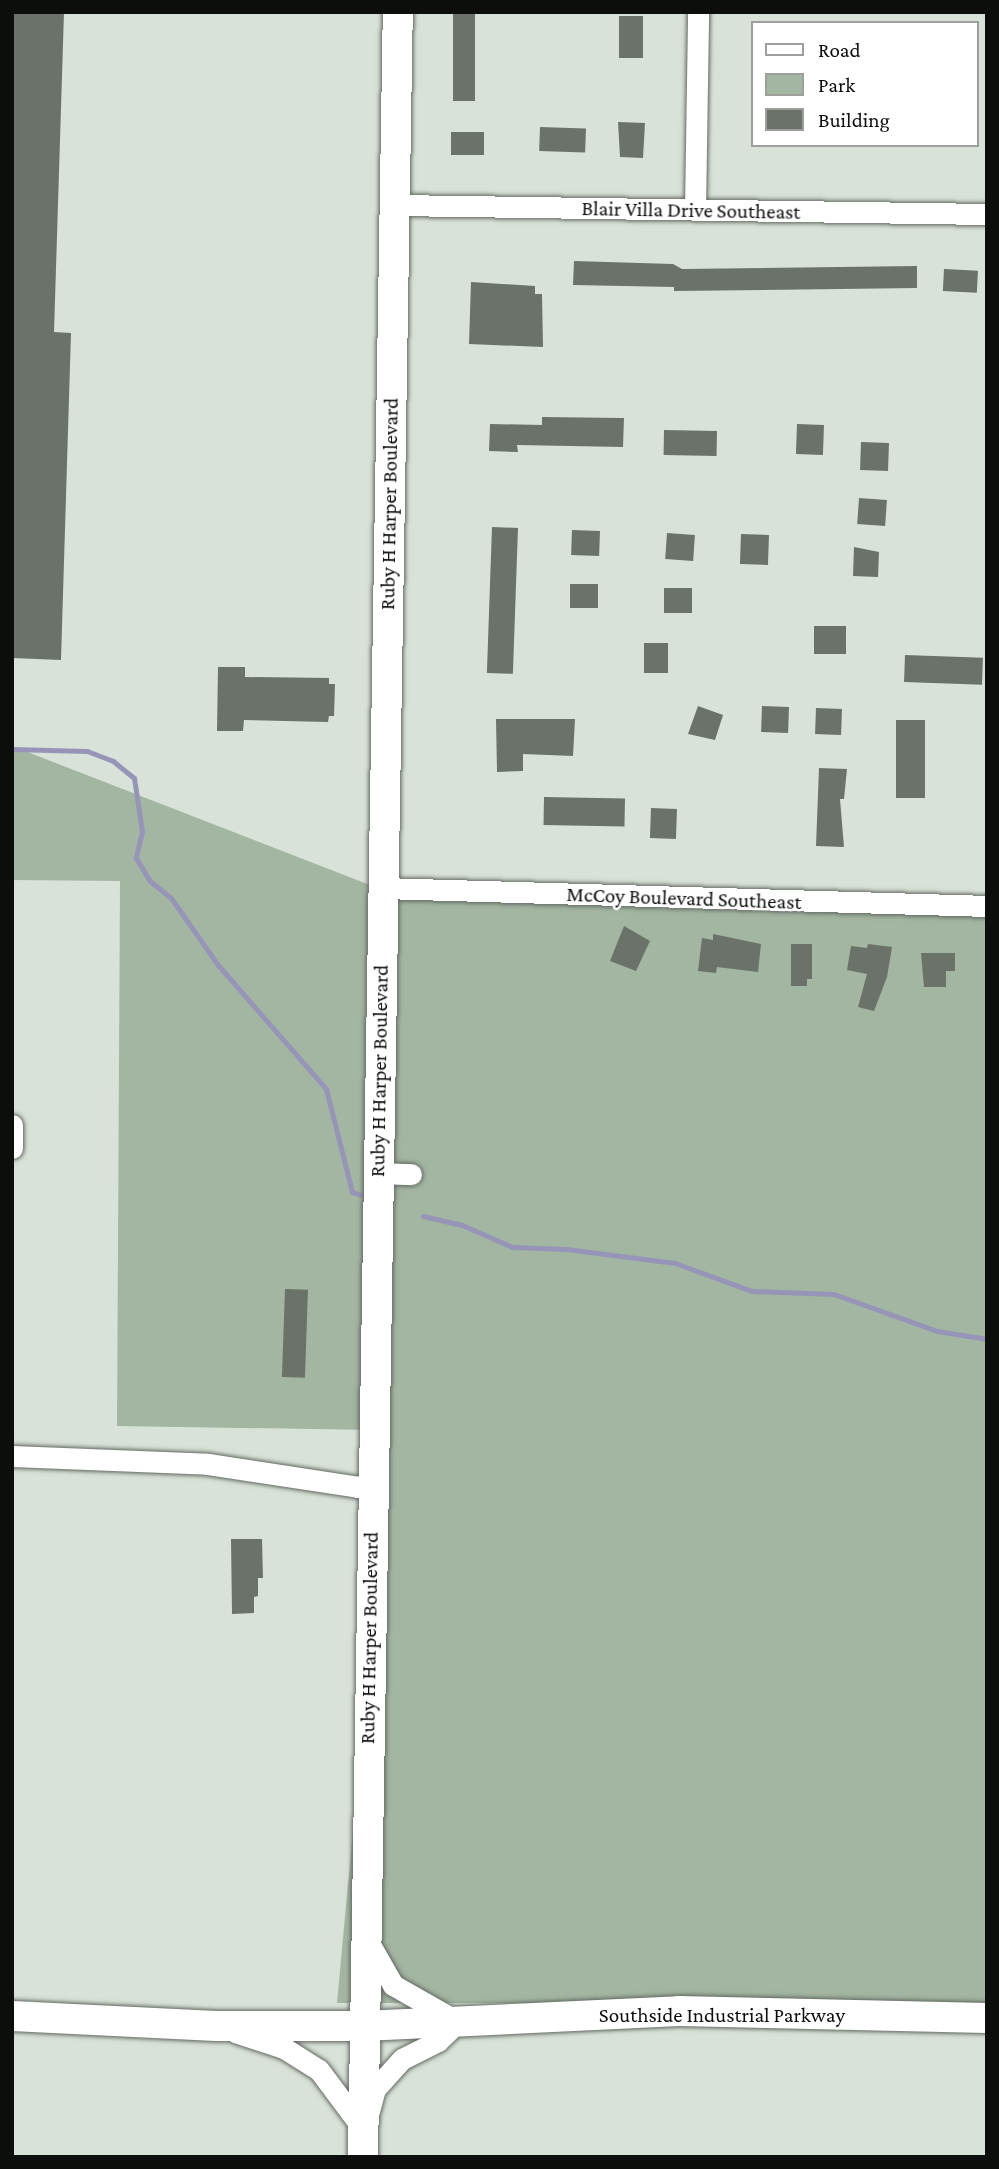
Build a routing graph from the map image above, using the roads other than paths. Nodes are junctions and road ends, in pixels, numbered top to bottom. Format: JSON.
{"nodes":[{"id":1,"x":397,"y":12,"type":"edge"},
{"id":2,"x":698,"y":12,"type":"edge"},
{"id":3,"x":395,"y":205,"type":"junction"},
{"id":4,"x":695,"y":210,"type":"junction"},
{"id":5,"x":987,"y":214,"type":"edge"},
{"id":6,"x":382,"y":888,"type":"junction"},
{"id":7,"x":987,"y":906,"type":"edge"},
{"id":8,"x":12,"y":1125,"type":"edge"},
{"id":9,"x":12,"y":1148,"type":"edge"},
{"id":10,"x":378,"y":1173,"type":"junction"},
{"id":11,"x":411,"y":1174,"type":"dead end"},
{"id":12,"x":12,"y":1456,"type":"edge"},
{"id":13,"x":371,"y":1483,"type":"junction"},
{"id":14,"x":365,"y":1933,"type":"junction"},
{"id":15,"x":12,"y":2016,"type":"edge"},
{"id":16,"x":987,"y":2018,"type":"edge"},
{"id":17,"x":458,"y":2022,"type":"junction"},
{"id":18,"x":216,"y":2026,"type":"junction"},
{"id":19,"x":363,"y":2026,"type":"junction"},
{"id":20,"x":363,"y":2143,"type":"edge"}],
"edges":[{"from":1,"to":3,"type":"street","name":"Ruby H Harper Boulevard"},
{"from":2,"to":4,"type":"street"},
{"from":3,"to":4,"type":"street","name":"Blair Villa Drive Southeast"},
{"from":3,"to":6,"type":"street","name":"Ruby H Harper Boulevard"},
{"from":4,"to":5,"type":"street","name":"Blair Villa Drive Southeast"},
{"from":6,"to":7,"type":"street","name":"McCoy Boulevard Southeast"},
{"from":6,"to":10,"type":"street","name":"Ruby H Harper Boulevard"},
{"from":8,"to":9,"type":"street"},
{"from":10,"to":11,"type":"street"},
{"from":10,"to":13,"type":"street","name":"Ruby H Harper Boulevard"},
{"from":12,"to":13,"type":"street"},
{"from":13,"to":14,"type":"street","name":"Ruby H Harper Boulevard"},
{"from":14,"to":17,"type":"street"},
{"from":14,"to":19,"type":"street","name":"Ruby H Harper Boulevard"},
{"from":15,"to":18,"type":"street","name":"Southside Industrial Parkway"},
{"from":16,"to":17,"type":"street","name":"Southside Industrial Parkway"},
{"from":17,"to":19,"type":"street","name":"Southside Industrial Parkway"},
{"from":17,"to":20,"type":"street"},
{"from":18,"to":19,"type":"street","name":"Southside Industrial Parkway"},
{"from":18,"to":20,"type":"street","name":"Southside Industrial Parkway"},
{"from":19,"to":20,"type":"street","name":"Ruby H Harper Boulevard"}]}
